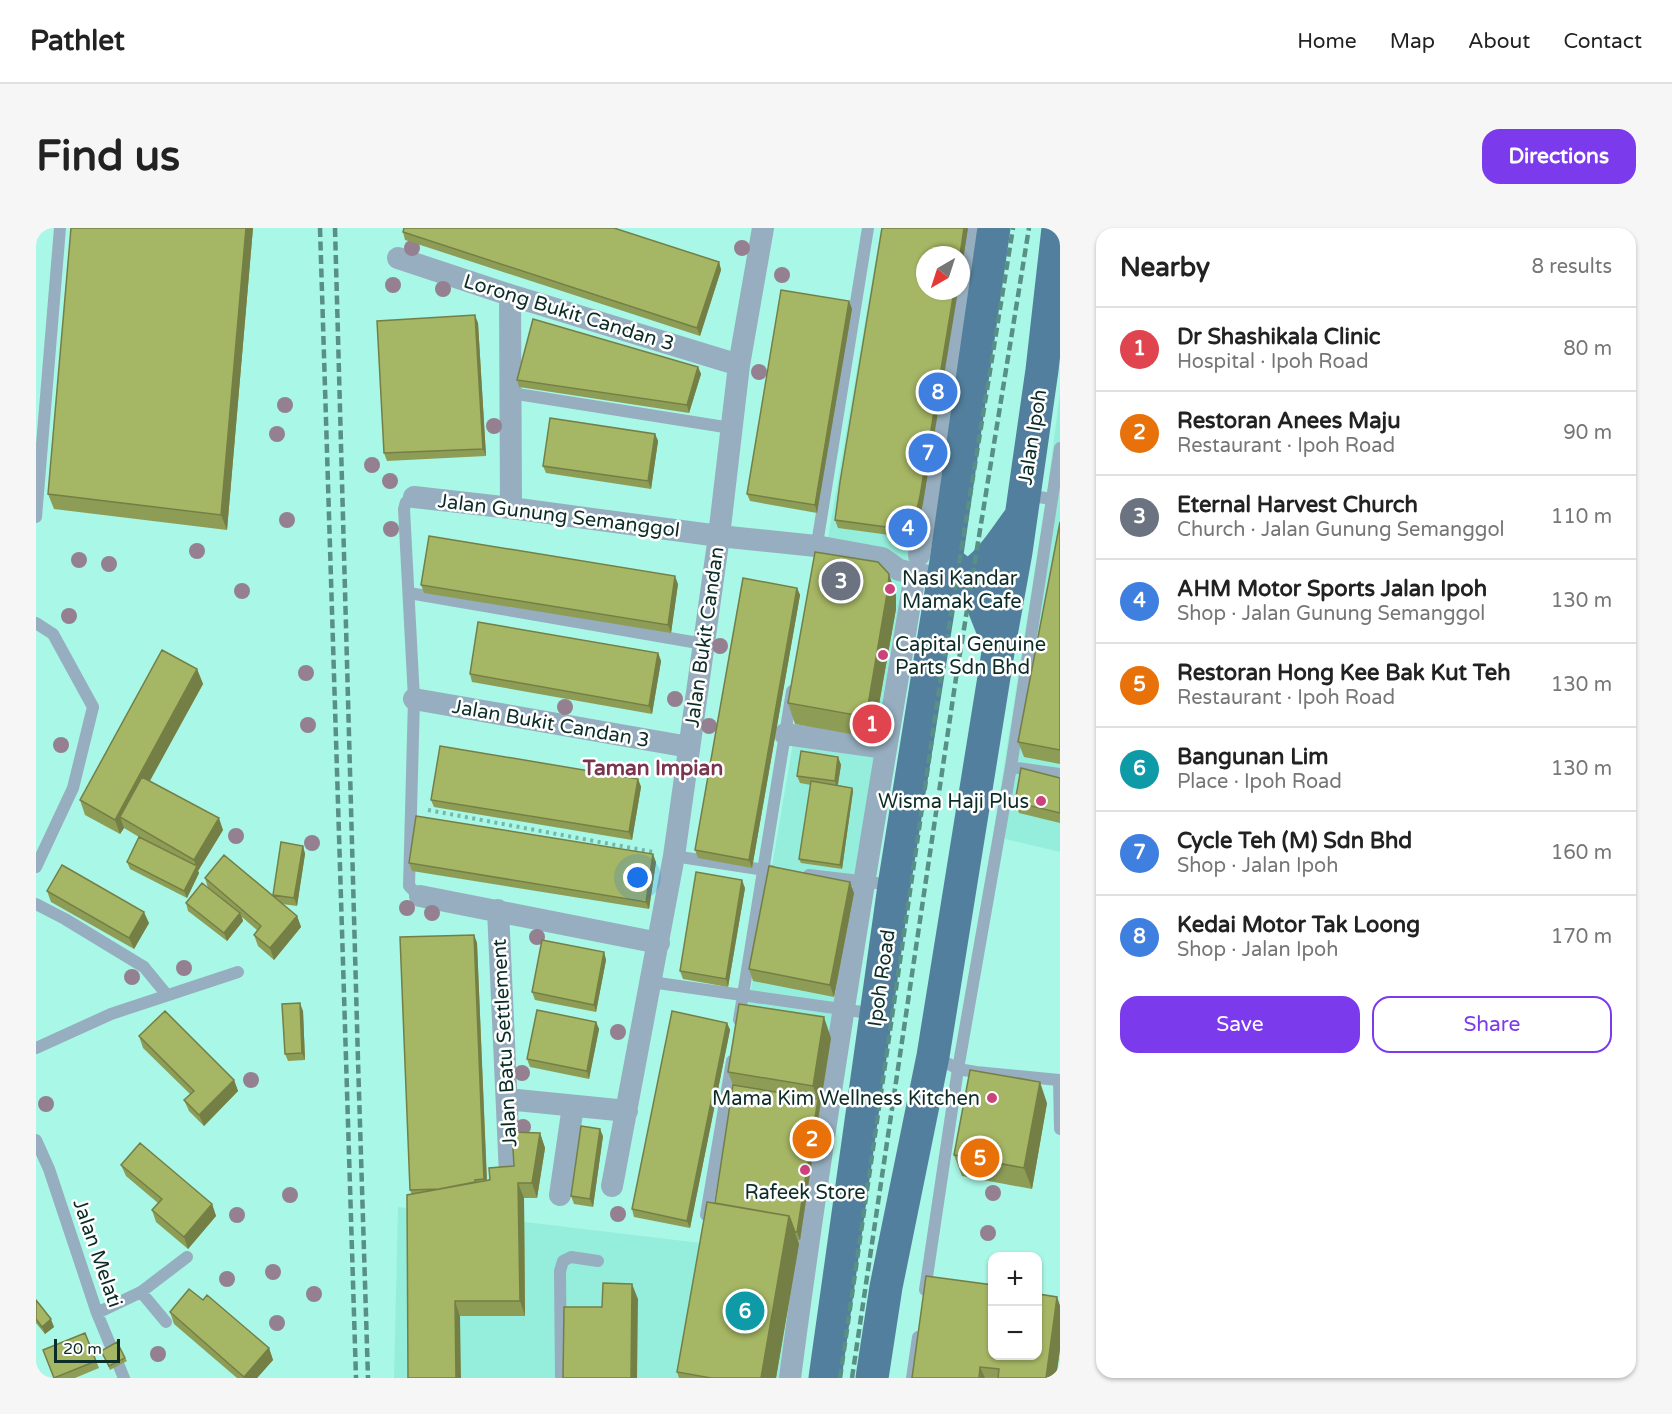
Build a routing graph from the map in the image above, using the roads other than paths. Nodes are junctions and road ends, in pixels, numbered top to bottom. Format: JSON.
{"nodes":[{"id":1,"x":60,"y":228,"type":"edge"},
{"id":2,"x":763,"y":228,"type":"edge"},
{"id":3,"x":868,"y":228,"type":"edge"},
{"id":4,"x":971,"y":228,"type":"edge"},
{"id":5,"x":994,"y":228,"type":"edge"},
{"id":6,"x":1058,"y":228,"type":"edge"},
{"id":7,"x":968,"y":246,"type":"edge"},
{"id":8,"x":398,"y":258,"type":"dead end"},
{"id":9,"x":510,"y":295,"type":"junction"},
{"id":10,"x":960,"y":300,"type":"edge"},
{"id":11,"x":739,"y":365,"type":"junction"},
{"id":12,"x":511,"y":393,"type":"junction"},
{"id":13,"x":731,"y":428,"type":"junction"},
{"id":14,"x":1060,"y":448,"type":"edge"},
{"id":15,"x":1057,"y":482,"type":"edge"},
{"id":16,"x":414,"y":497,"type":"joint"},
{"id":17,"x":1032,"y":504,"type":"junction"},
{"id":18,"x":511,"y":508,"type":"junction"},
{"id":19,"x":36,"y":517,"type":"edge"},
{"id":20,"x":719,"y":536,"type":"junction"},
{"id":21,"x":815,"y":552,"type":"junction"},
{"id":22,"x":938,"y":569,"type":"junction"},
{"id":23,"x":409,"y":593,"type":"junction"},
{"id":24,"x":36,"y":623,"type":"edge"},
{"id":25,"x":704,"y":644,"type":"junction"},
{"id":26,"x":999,"y":646,"type":"junction"},
{"id":27,"x":795,"y":676,"type":"edge"},
{"id":28,"x":414,"y":699,"type":"junction"},
{"id":29,"x":785,"y":734,"type":"junction"},
{"id":30,"x":689,"y":747,"type":"junction"},
{"id":31,"x":886,"y":748,"type":"junction"},
{"id":32,"x":1011,"y":767,"type":"junction"},
{"id":33,"x":1060,"y":774,"type":"edge"},
{"id":34,"x":674,"y":856,"type":"junction"},
{"id":35,"x":36,"y":867,"type":"edge"},
{"id":36,"x":762,"y":870,"type":"junction"},
{"id":37,"x":879,"y":883,"type":"junction"},
{"id":38,"x":420,"y":896,"type":"joint"},
{"id":39,"x":36,"y":904,"type":"edge"},
{"id":40,"x":498,"y":910,"type":"junction"},
{"id":41,"x":659,"y":943,"type":"junction"},
{"id":42,"x":238,"y":972,"type":"dead end"},
{"id":43,"x":651,"y":982,"type":"junction"},
{"id":44,"x":167,"y":995,"type":"junction"},
{"id":45,"x":744,"y":996,"type":"junction"},
{"id":46,"x":860,"y":1012,"type":"junction"},
{"id":47,"x":738,"y":1030,"type":"edge"},
{"id":48,"x":36,"y":1048,"type":"edge"},
{"id":49,"x":734,"y":1054,"type":"edge"},
{"id":50,"x":946,"y":1062,"type":"junction"},
{"id":51,"x":507,"y":1099,"type":"junction"},
{"id":52,"x":573,"y":1106,"type":"junction"},
{"id":53,"x":627,"y":1111,"type":"junction"},
{"id":54,"x":1060,"y":1129,"type":"edge"},
{"id":55,"x":36,"y":1140,"type":"edge"},
{"id":56,"x":510,"y":1175,"type":"edge"},
{"id":57,"x":612,"y":1186,"type":"dead end"},
{"id":58,"x":560,"y":1195,"type":"dead end"},
{"id":59,"x":704,"y":1227,"type":"edge"},
{"id":60,"x":186,"y":1257,"type":"dead end"},
{"id":61,"x":598,"y":1261,"type":"dead end"},
{"id":62,"x":141,"y":1292,"type":"junction"},
{"id":63,"x":923,"y":1303,"type":"edge"},
{"id":64,"x":97,"y":1313,"type":"junction"},
{"id":65,"x":166,"y":1322,"type":"dead end"},
{"id":66,"x":920,"y":1324,"type":"edge"},
{"id":67,"x":124,"y":1378,"type":"edge"},
{"id":68,"x":561,"y":1378,"type":"edge"},
{"id":69,"x":790,"y":1378,"type":"edge"},
{"id":70,"x":825,"y":1378,"type":"edge"},
{"id":71,"x":872,"y":1378,"type":"edge"},
{"id":72,"x":912,"y":1378,"type":"edge"}],
"edges":[{"from":1,"to":19,"type":"lane"},
{"from":2,"to":11,"type":"street","name":"Jalan Bukit Candan"},
{"from":3,"to":21,"type":"lane"},
{"from":4,"to":7,"type":"street"},
{"from":5,"to":22,"type":"main road"},
{"from":6,"to":17,"type":"main road","name":"Jalan Ipoh"},
{"from":8,"to":9,"type":"street","name":"Lorong Bukit Candan 3"},
{"from":9,"to":11,"type":"street","name":"Lorong Bukit Candan 3"},
{"from":9,"to":12,"type":"street"},
{"from":10,"to":22,"type":"street"},
{"from":11,"to":13,"type":"street","name":"Jalan Bukit Candan"},
{"from":12,"to":13,"type":"lane"},
{"from":12,"to":18,"type":"street"},
{"from":13,"to":20,"type":"street","name":"Jalan Bukit Candan"},
{"from":14,"to":15,"type":"lane"},
{"from":15,"to":17,"type":"lane"},
{"from":16,"to":18,"type":"street","name":"Jalan Gunung Semanggol"},
{"from":16,"to":23,"type":"lane"},
{"from":17,"to":22,"type":"main road"},
{"from":17,"to":26,"type":"main road","name":"Jalan Ipoh"},
{"from":17,"to":32,"type":"lane"},
{"from":18,"to":20,"type":"street","name":"Jalan Gunung Semanggol"},
{"from":20,"to":21,"type":"street","name":"Jalan Gunung Semanggol"},
{"from":20,"to":25,"type":"street","name":"Jalan Bukit Candan"},
{"from":21,"to":22,"type":"street","name":"Jalan Gunung Semanggol"},
{"from":22,"to":26,"type":"main road"},
{"from":22,"to":31,"type":"street"},
{"from":22,"to":37,"type":"main road","name":"Ipoh Road"},
{"from":23,"to":25,"type":"lane"},
{"from":23,"to":28,"type":"lane"},
{"from":24,"to":35,"type":"lane"},
{"from":25,"to":30,"type":"street","name":"Jalan Bukit Candan"},
{"from":26,"to":50,"type":"main road"},
{"from":27,"to":29,"type":"lane"},
{"from":28,"to":30,"type":"street","name":"Jalan Bukit Candan 3"},
{"from":28,"to":38,"type":"lane"},
{"from":29,"to":31,"type":"street"},
{"from":29,"to":36,"type":"lane"},
{"from":30,"to":34,"type":"street","name":"Jalan Bukit Candan"},
{"from":31,"to":37,"type":"street"},
{"from":32,"to":33,"type":"lane"},
{"from":32,"to":50,"type":"lane"},
{"from":34,"to":36,"type":"lane"},
{"from":34,"to":41,"type":"street","name":"Jalan Bukit Candan"},
{"from":36,"to":37,"type":"lane"},
{"from":36,"to":45,"type":"lane"},
{"from":37,"to":46,"type":"main road","name":"Ipoh Road"},
{"from":38,"to":40,"type":"street"},
{"from":39,"to":44,"type":"lane"},
{"from":40,"to":41,"type":"street"},
{"from":40,"to":51,"type":"street","name":"Jalan Batu Settlement"},
{"from":41,"to":43,"type":"street","name":"Jalan Bukit Candan"},
{"from":42,"to":44,"type":"lane"},
{"from":43,"to":45,"type":"lane"},
{"from":43,"to":53,"type":"street","name":"Jalan Bukit Candan"},
{"from":44,"to":48,"type":"lane"},
{"from":45,"to":46,"type":"lane"},
{"from":45,"to":47,"type":"lane"},
{"from":46,"to":69,"type":"street"},
{"from":46,"to":70,"type":"main road","name":"Ipoh Road"},
{"from":49,"to":59,"type":"lane"},
{"from":50,"to":54,"type":"lane"},
{"from":50,"to":63,"type":"lane"},
{"from":50,"to":71,"type":"main road"},
{"from":51,"to":52,"type":"street"},
{"from":51,"to":56,"type":"street","name":"Jalan Batu Settlement"},
{"from":52,"to":53,"type":"street"},
{"from":52,"to":58,"type":"street"},
{"from":53,"to":57,"type":"street","name":"Jalan Bukit Candan"},
{"from":55,"to":64,"type":"lane","name":"Jalan Melati"},
{"from":60,"to":62,"type":"lane"},
{"from":61,"to":68,"type":"lane"},
{"from":62,"to":64,"type":"lane"},
{"from":62,"to":65,"type":"lane"},
{"from":64,"to":67,"type":"lane","name":"Jalan Melati"},
{"from":66,"to":72,"type":"lane"}]}
